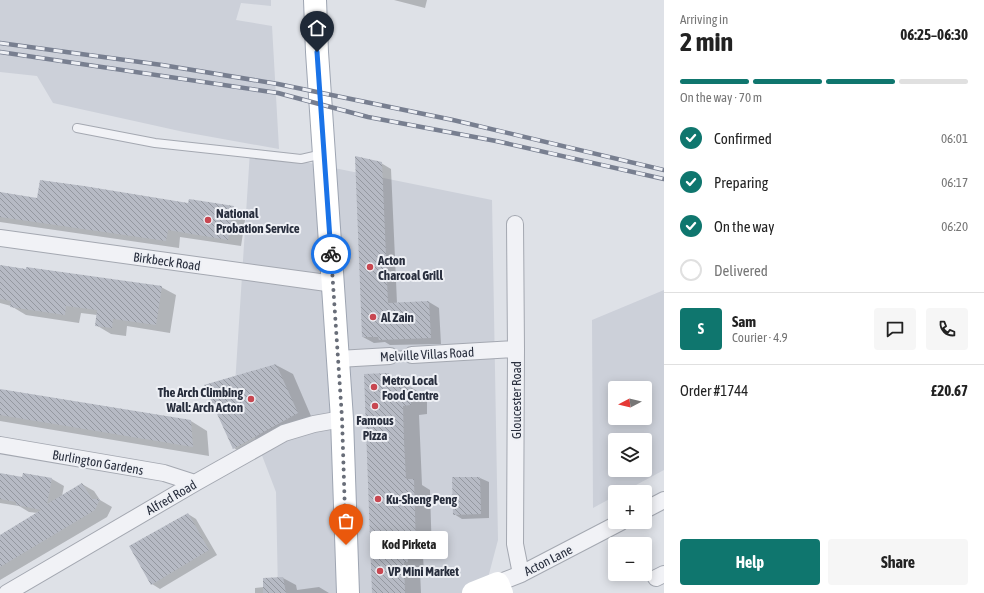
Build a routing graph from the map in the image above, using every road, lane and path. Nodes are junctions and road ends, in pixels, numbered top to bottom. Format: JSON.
{"nodes":[{"id":1,"x":315,"y":0,"type":"edge"},
{"id":2,"x":77,"y":128,"type":"dead end"},
{"id":3,"x":324,"y":154,"type":"junction"},
{"id":4,"x":515,"y":224,"type":"dead end"},
{"id":5,"x":0,"y":238,"type":"edge"},
{"id":6,"x":334,"y":284,"type":"junction"},
{"id":7,"x":516,"y":349,"type":"junction"},
{"id":8,"x":412,"y":354,"type":"joint"},
{"id":9,"x":390,"y":356,"type":"joint"},
{"id":10,"x":338,"y":359,"type":"junction"},
{"id":11,"x":342,"y":418,"type":"junction"},
{"id":12,"x":0,"y":445,"type":"edge"},
{"id":13,"x":195,"y":483,"type":"junction"},
{"id":14,"x":664,"y":500,"type":"edge"},
{"id":15,"x":652,"y":506,"type":"edge"},
{"id":16,"x":608,"y":529,"type":"edge"},
{"id":17,"x":521,"y":574,"type":"junction"},
{"id":18,"x":500,"y":588,"type":"edge"},
{"id":19,"x":7,"y":593,"type":"edge"},
{"id":20,"x":348,"y":593,"type":"edge"},
{"id":21,"x":472,"y":593,"type":"edge"}],
"edges":[{"from":1,"to":3,"type":"main road"},
{"from":2,"to":3,"type":"lane"},
{"from":3,"to":6,"type":"main road"},
{"from":4,"to":7,"type":"street","name":"Gloucester Road"},
{"from":5,"to":6,"type":"street","name":"Birkbeck Road"},
{"from":6,"to":10,"type":"main road"},
{"from":7,"to":8,"type":"street","name":"Melville Villas Road"},
{"from":7,"to":17,"type":"street","name":"Gloucester Road"},
{"from":8,"to":9,"type":"lane","name":"Melville Villas Road"},
{"from":9,"to":10,"type":"street","name":"Melville Villas Road"},
{"from":10,"to":11,"type":"main road"},
{"from":11,"to":13,"type":"street","name":"Alfred Road"},
{"from":11,"to":20,"type":"main road"},
{"from":12,"to":13,"type":"street","name":"Burlington Gardens"},
{"from":13,"to":19,"type":"street","name":"Alfred Road"},
{"from":14,"to":15,"type":"street"},
{"from":16,"to":17,"type":"street","name":"Acton Lane"},
{"from":17,"to":18,"type":"street","name":"Acton Lane"},
{"from":18,"to":21,"type":"main road","name":"Acton Lane"}]}
